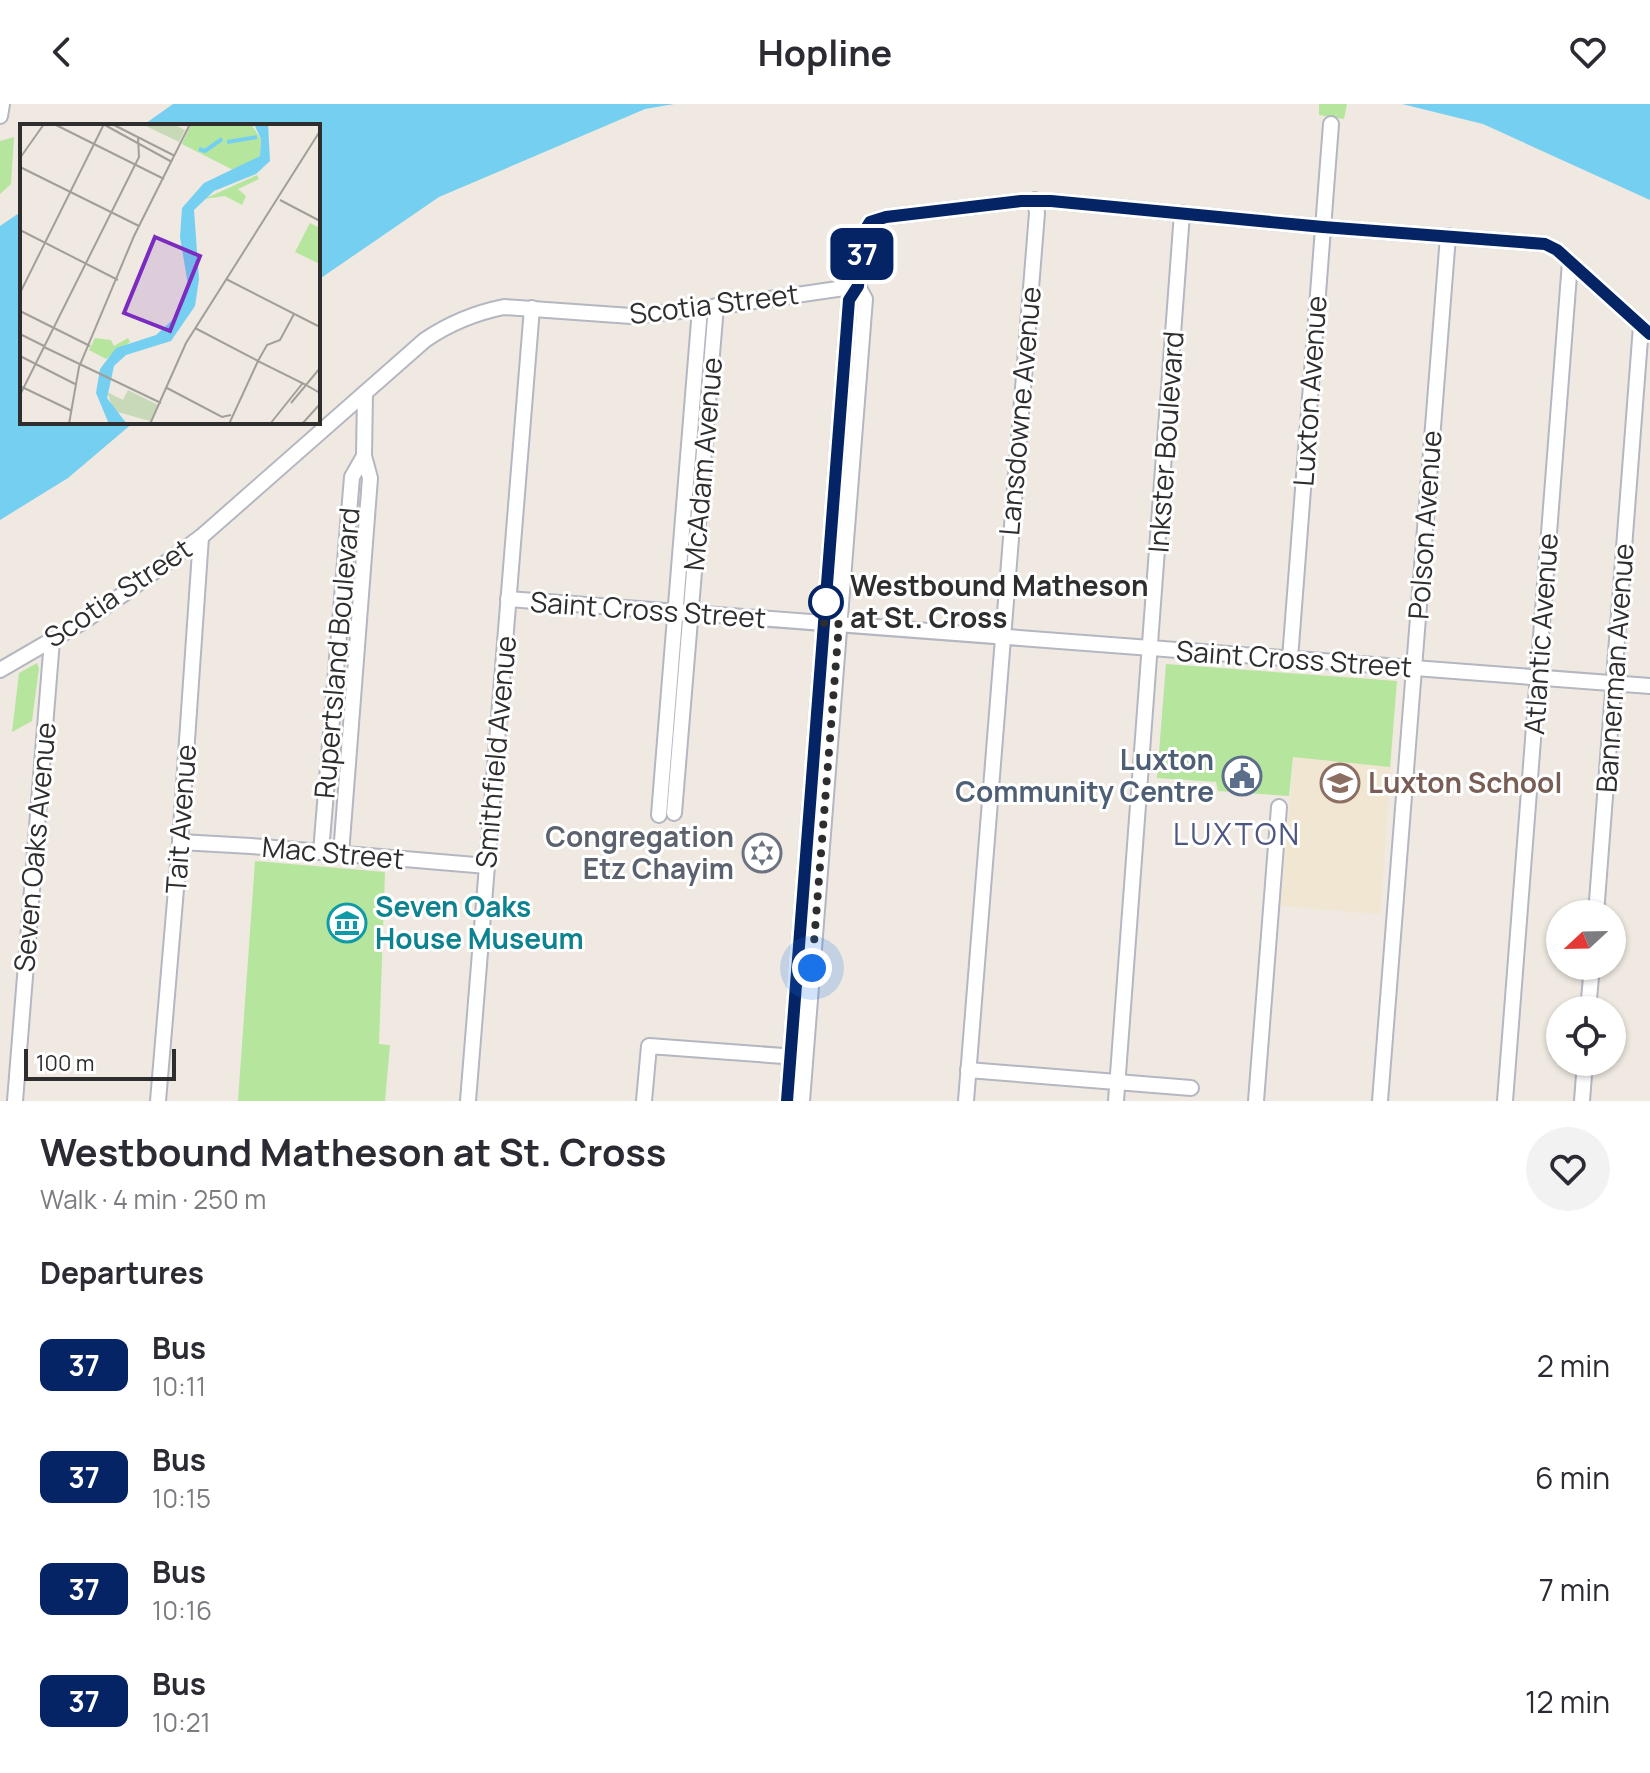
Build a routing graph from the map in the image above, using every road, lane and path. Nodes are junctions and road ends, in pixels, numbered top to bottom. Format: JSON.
{"nodes":[{"id":1,"x":2,"y":104,"type":"edge"},
{"id":2,"x":0,"y":116,"type":"edge"},
{"id":3,"x":1331,"y":124,"type":"dead end"},
{"id":4,"x":1035,"y":200,"type":"junction"},
{"id":5,"x":1182,"y":213,"type":"junction"},
{"id":6,"x":1323,"y":227,"type":"junction"},
{"id":7,"x":1448,"y":236,"type":"junction"},
{"id":8,"x":1570,"y":262,"type":"junction"},
{"id":9,"x":858,"y":286,"type":"junction"},
{"id":10,"x":716,"y":306,"type":"junction"},
{"id":11,"x":532,"y":308,"type":"junction"},
{"id":12,"x":700,"y":309,"type":"junction"},
{"id":13,"x":1646,"y":330,"type":"edge"},
{"id":14,"x":365,"y":393,"type":"junction"},
{"id":15,"x":364,"y":456,"type":"junction"},
{"id":16,"x":201,"y":537,"type":"junction"},
{"id":17,"x":508,"y":599,"type":"junction"},
{"id":18,"x":675,"y":612,"type":"junction"},
{"id":19,"x":691,"y":613,"type":"junction"},
{"id":20,"x":824,"y":623,"type":"junction"},
{"id":21,"x":839,"y":624,"type":"junction"},
{"id":22,"x":1002,"y":637,"type":"junction"},
{"id":23,"x":52,"y":640,"type":"junction"},
{"id":24,"x":1150,"y":648,"type":"junction"},
{"id":25,"x":1290,"y":659,"type":"junction"},
{"id":26,"x":1414,"y":668,"type":"junction"},
{"id":27,"x":0,"y":670,"type":"edge"},
{"id":28,"x":1538,"y":677,"type":"junction"},
{"id":29,"x":1613,"y":683,"type":"junction"},
{"id":30,"x":1650,"y":686,"type":"edge"},
{"id":31,"x":1279,"y":807,"type":"dead end"},
{"id":32,"x":674,"y":813,"type":"dead end"},
{"id":33,"x":659,"y":815,"type":"dead end"},
{"id":34,"x":180,"y":842,"type":"junction"},
{"id":35,"x":321,"y":852,"type":"junction"},
{"id":36,"x":341,"y":854,"type":"junction"},
{"id":37,"x":487,"y":866,"type":"junction"},
{"id":38,"x":1597,"y":900,"type":"edge"},
{"id":39,"x":798,"y":1057,"type":"junction"},
{"id":40,"x":968,"y":1070,"type":"junction"},
{"id":41,"x":1584,"y":1076,"type":"edge"},
{"id":42,"x":1117,"y":1082,"type":"junction"},
{"id":43,"x":1191,"y":1088,"type":"dead end"},
{"id":44,"x":15,"y":1101,"type":"edge"},
{"id":45,"x":158,"y":1101,"type":"edge"},
{"id":46,"x":468,"y":1101,"type":"edge"},
{"id":47,"x":644,"y":1101,"type":"edge"},
{"id":48,"x":787,"y":1101,"type":"edge"},
{"id":49,"x":802,"y":1101,"type":"edge"},
{"id":50,"x":966,"y":1101,"type":"edge"},
{"id":51,"x":1116,"y":1101,"type":"edge"},
{"id":52,"x":1256,"y":1101,"type":"edge"},
{"id":53,"x":1380,"y":1101,"type":"edge"},
{"id":54,"x":1505,"y":1101,"type":"edge"},
{"id":55,"x":1582,"y":1101,"type":"edge"}],
"edges":[{"from":1,"to":2,"type":"street"},
{"from":3,"to":6,"type":"street","name":"Luxton Avenue"},
{"from":4,"to":5,"type":"street"},
{"from":4,"to":9,"type":"street"},
{"from":4,"to":22,"type":"street","name":"Lansdowne Avenue"},
{"from":5,"to":6,"type":"street"},
{"from":5,"to":24,"type":"street","name":"Inkster Boulevard"},
{"from":6,"to":7,"type":"street"},
{"from":6,"to":25,"type":"street","name":"Luxton Avenue"},
{"from":7,"to":8,"type":"street"},
{"from":7,"to":26,"type":"street","name":"Polson Avenue"},
{"from":8,"to":13,"type":"street"},
{"from":8,"to":28,"type":"street","name":"Atlantic Avenue"},
{"from":9,"to":10,"type":"street","name":"Scotia Street"},
{"from":9,"to":20,"type":"street"},
{"from":9,"to":21,"type":"street"},
{"from":10,"to":12,"type":"street","name":"Scotia Street"},
{"from":10,"to":19,"type":"street","name":"McAdam Avenue"},
{"from":11,"to":12,"type":"street","name":"Scotia Street"},
{"from":11,"to":14,"type":"street","name":"Scotia Street"},
{"from":11,"to":17,"type":"street","name":"Smithfield Avenue"},
{"from":12,"to":18,"type":"street","name":"McAdam Avenue"},
{"from":13,"to":29,"type":"street","name":"Bannerman Avenue"},
{"from":14,"to":15,"type":"street","name":"Rupertsland Boulevard"},
{"from":14,"to":16,"type":"street","name":"Scotia Street"},
{"from":15,"to":35,"type":"street","name":"Rupertsland Boulevard"},
{"from":15,"to":36,"type":"street","name":"Rupertsland Boulevard"},
{"from":16,"to":23,"type":"street","name":"Scotia Street"},
{"from":16,"to":34,"type":"street","name":"Tait Avenue"},
{"from":17,"to":18,"type":"street","name":"Saint Cross Street"},
{"from":17,"to":37,"type":"street","name":"Smithfield Avenue"},
{"from":18,"to":19,"type":"street","name":"Saint Cross Street"},
{"from":18,"to":33,"type":"street","name":"McAdam Avenue"},
{"from":19,"to":20,"type":"street","name":"Saint Cross Street"},
{"from":19,"to":32,"type":"street","name":"McAdam Avenue"},
{"from":20,"to":21,"type":"street","name":"Saint Cross Street"},
{"from":20,"to":39,"type":"street"},
{"from":21,"to":22,"type":"street","name":"Saint Cross Street"},
{"from":21,"to":39,"type":"street"},
{"from":22,"to":24,"type":"street","name":"Saint Cross Street"},
{"from":22,"to":40,"type":"street","name":"Lansdowne Avenue"},
{"from":23,"to":27,"type":"street","name":"Scotia Street"},
{"from":23,"to":44,"type":"street","name":"Seven Oaks Avenue"},
{"from":24,"to":25,"type":"street","name":"Saint Cross Street"},
{"from":24,"to":42,"type":"street","name":"Inkster Boulevard"},
{"from":25,"to":26,"type":"street","name":"Saint Cross Street"},
{"from":26,"to":28,"type":"street","name":"Saint Cross Street"},
{"from":26,"to":53,"type":"street","name":"Polson Avenue"},
{"from":28,"to":29,"type":"street","name":"Saint Cross Street"},
{"from":28,"to":54,"type":"street","name":"Atlantic Avenue"},
{"from":29,"to":30,"type":"street","name":"Saint Cross Street"},
{"from":29,"to":38,"type":"street","name":"Bannerman Avenue"},
{"from":31,"to":52,"type":"street"},
{"from":34,"to":35,"type":"street","name":"Mac Street"},
{"from":34,"to":45,"type":"street","name":"Tait Avenue"},
{"from":35,"to":36,"type":"street","name":"Mac Street"},
{"from":36,"to":37,"type":"street","name":"Mac Street"},
{"from":37,"to":46,"type":"street","name":"Smithfield Avenue"},
{"from":39,"to":47,"type":"street"},
{"from":39,"to":48,"type":"street"},
{"from":39,"to":49,"type":"street"},
{"from":40,"to":42,"type":"street"},
{"from":40,"to":50,"type":"street","name":"Lansdowne Avenue"},
{"from":41,"to":55,"type":"street"},
{"from":42,"to":43,"type":"street"},
{"from":42,"to":51,"type":"street","name":"Inkster Boulevard"}]}
